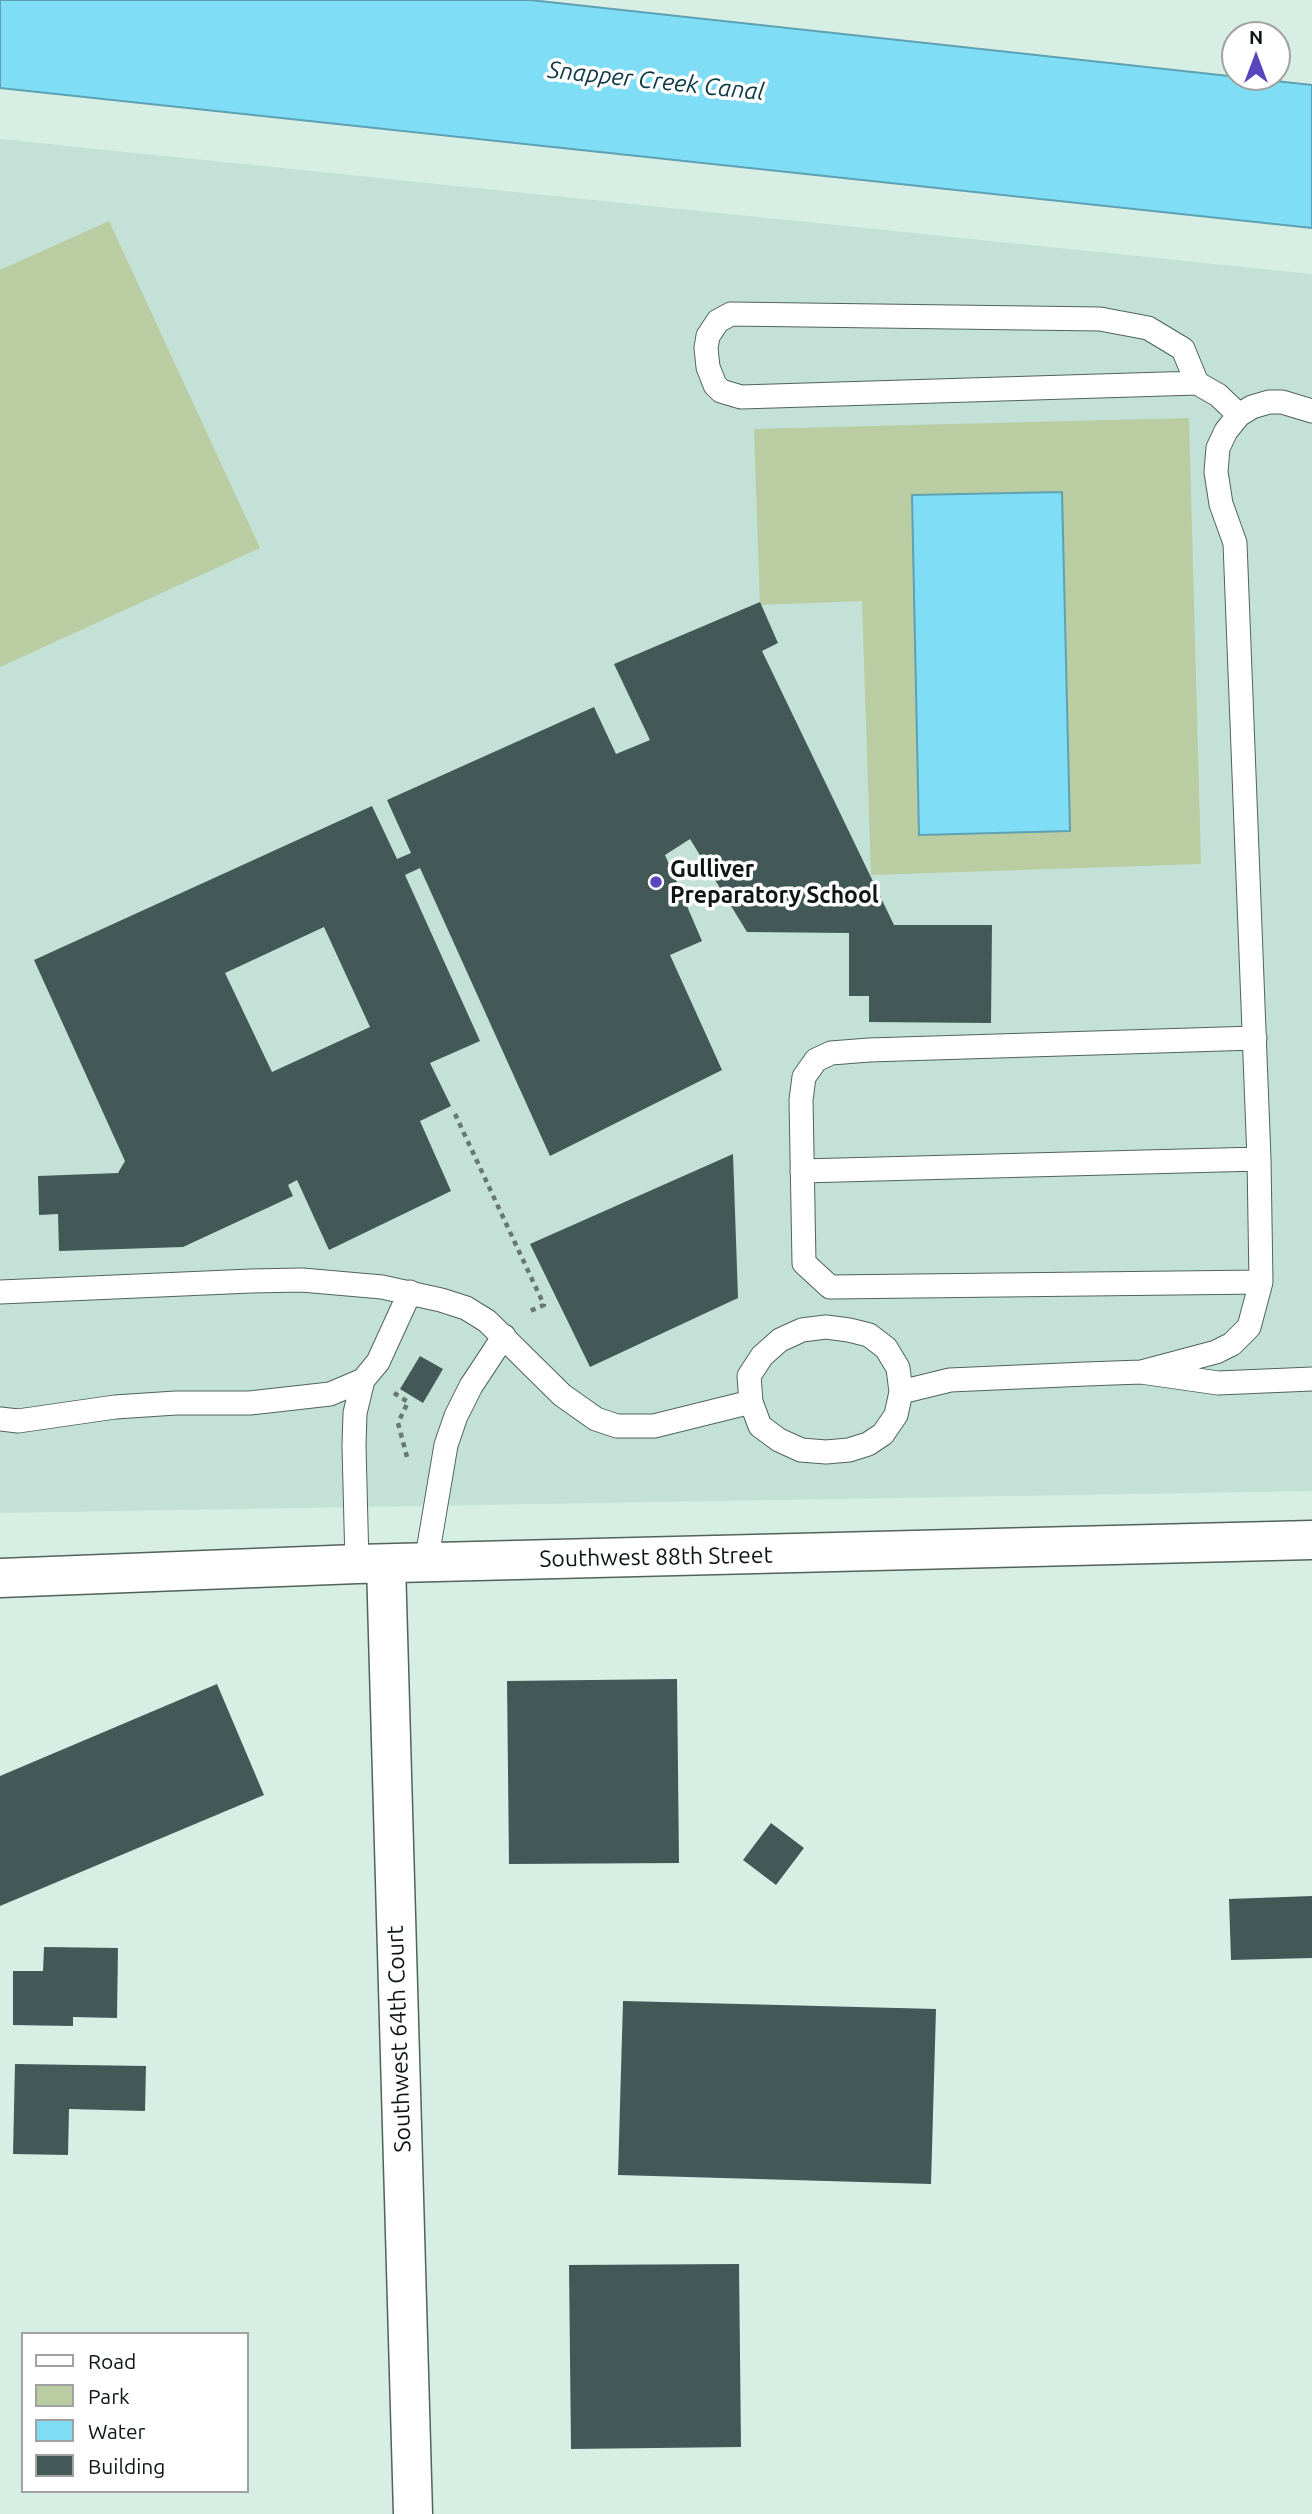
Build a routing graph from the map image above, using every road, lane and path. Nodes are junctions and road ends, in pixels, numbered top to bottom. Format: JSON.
{"nodes":[{"id":1,"x":1197,"y":383,"type":"junction"},
{"id":2,"x":1312,"y":411,"type":"edge"},
{"id":3,"x":1239,"y":415,"type":"junction"},
{"id":4,"x":1255,"y":1038,"type":"junction"},
{"id":5,"x":455,"y":1114,"type":"dead end"},
{"id":6,"x":1259,"y":1159,"type":"junction"},
{"id":7,"x":802,"y":1171,"type":"junction"},
{"id":8,"x":1261,"y":1282,"type":"junction"},
{"id":9,"x":830,"y":1287,"type":"junction"},
{"id":10,"x":0,"y":1292,"type":"edge"},
{"id":11,"x":410,"y":1292,"type":"junction"},
{"id":12,"x":530,"y":1311,"type":"dead end"},
{"id":13,"x":826,"y":1327,"type":"junction"},
{"id":14,"x":504,"y":1336,"type":"junction"},
{"id":15,"x":1141,"y":1373,"type":"junction"},
{"id":16,"x":363,"y":1380,"type":"junction"},
{"id":17,"x":1312,"y":1380,"type":"edge"},
{"id":18,"x":400,"y":1381,"type":"dead end"},
{"id":19,"x":901,"y":1392,"type":"junction"},
{"id":20,"x":751,"y":1402,"type":"junction"},
{"id":21,"x":3,"y":1422,"type":"edge"},
{"id":22,"x":409,"y":1461,"type":"dead end"},
{"id":23,"x":1312,"y":1540,"type":"edge"},
{"id":24,"x":426,"y":1563,"type":"junction"},
{"id":25,"x":371,"y":1564,"type":"junction"},
{"id":26,"x":0,"y":1578,"type":"edge"},
{"id":27,"x":413,"y":2514,"type":"edge"}],
"edges":[{"from":1,"to":1,"type":"lane"},
{"from":1,"to":3,"type":"lane"},
{"from":2,"to":3,"type":"lane"},
{"from":3,"to":4,"type":"lane"},
{"from":4,"to":6,"type":"lane"},
{"from":4,"to":7,"type":"lane"},
{"from":5,"to":12,"type":"path"},
{"from":6,"to":7,"type":"lane"},
{"from":6,"to":8,"type":"lane"},
{"from":7,"to":9,"type":"lane"},
{"from":8,"to":9,"type":"lane"},
{"from":8,"to":15,"type":"lane"},
{"from":9,"to":13,"type":"lane"},
{"from":10,"to":11,"type":"lane"},
{"from":11,"to":14,"type":"lane"},
{"from":11,"to":16,"type":"lane"},
{"from":13,"to":19,"type":"lane"},
{"from":13,"to":20,"type":"lane"},
{"from":14,"to":20,"type":"lane"},
{"from":14,"to":24,"type":"lane"},
{"from":15,"to":17,"type":"lane"},
{"from":15,"to":19,"type":"lane"},
{"from":16,"to":21,"type":"lane"},
{"from":16,"to":25,"type":"lane"},
{"from":18,"to":22,"type":"path"},
{"from":19,"to":20,"type":"lane"},
{"from":23,"to":24,"type":"street","name":"Southwest 88th Street"},
{"from":24,"to":25,"type":"street","name":"Southwest 88th Street"},
{"from":25,"to":26,"type":"street","name":"Southwest 88th Street"},
{"from":25,"to":27,"type":"street","name":"Southwest 64th Court"}]}
